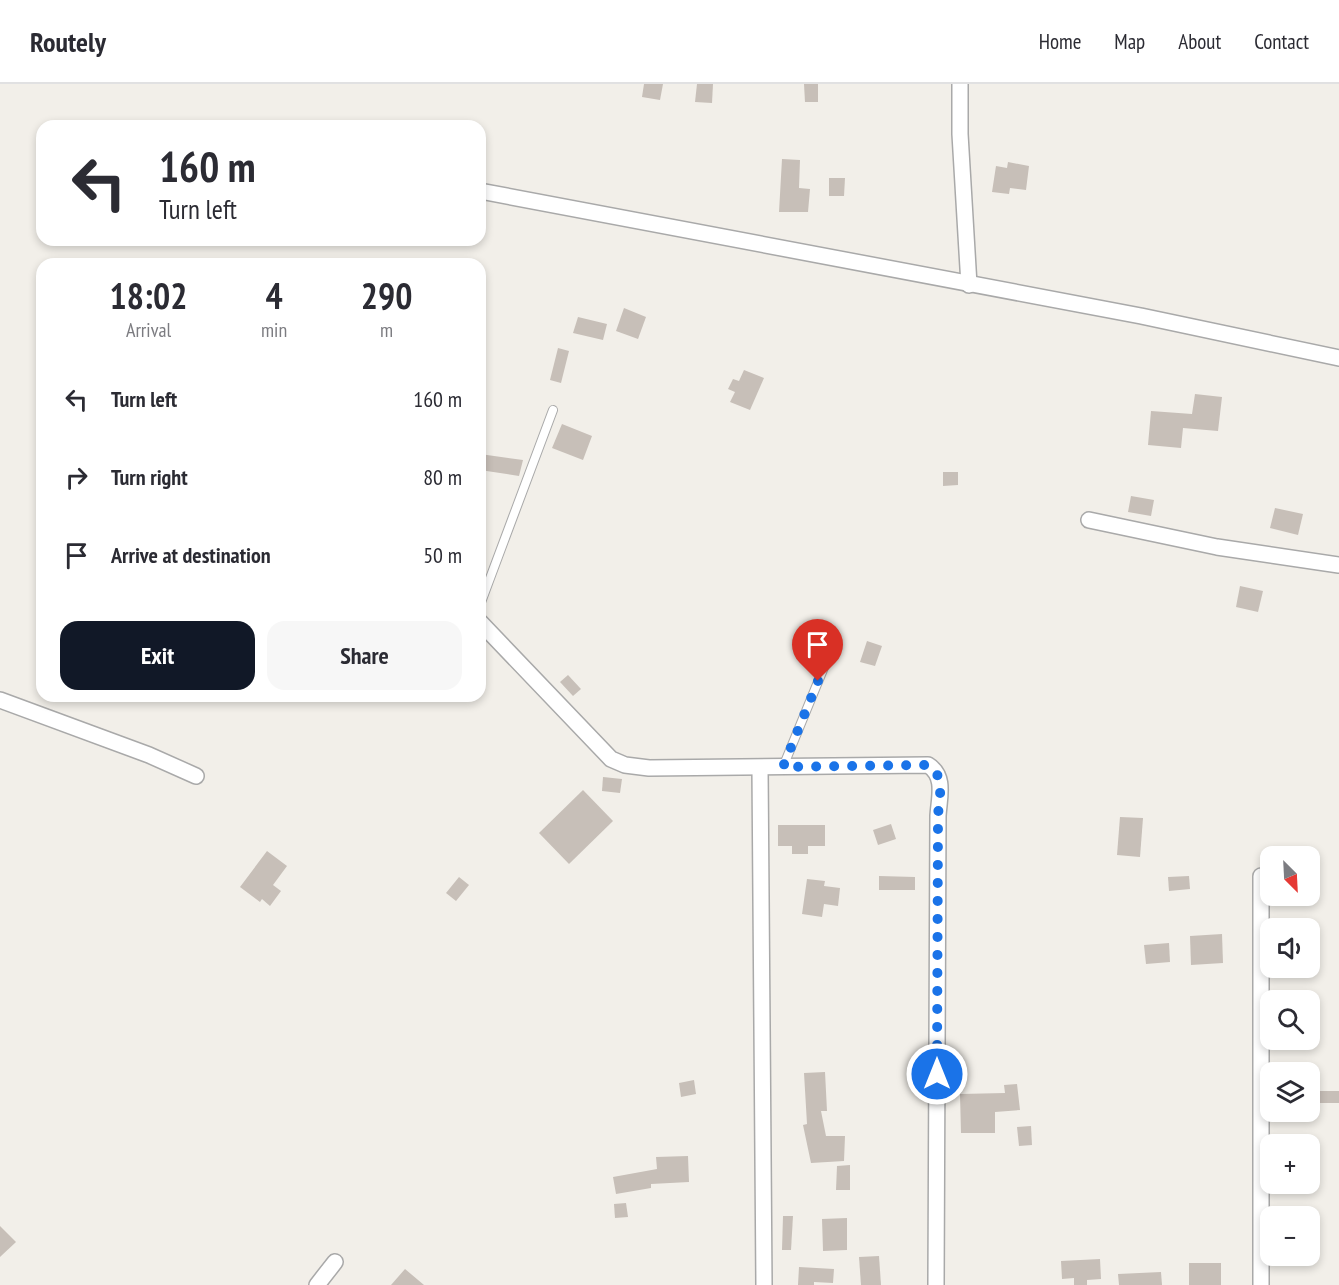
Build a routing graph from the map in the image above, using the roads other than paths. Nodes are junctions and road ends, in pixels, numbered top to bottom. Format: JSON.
{"nodes":[{"id":1,"x":960,"y":84,"type":"edge"},
{"id":2,"x":486,"y":192,"type":"edge"},
{"id":3,"x":969,"y":285,"type":"junction"},
{"id":4,"x":1339,"y":358,"type":"edge"},
{"id":5,"x":553,"y":410,"type":"dead end"},
{"id":6,"x":1089,"y":520,"type":"dead end"},
{"id":7,"x":1339,"y":565,"type":"edge"},
{"id":8,"x":486,"y":589,"type":"edge"},
{"id":9,"x":486,"y":628,"type":"edge"},
{"id":10,"x":827,"y":660,"type":"dead end"},
{"id":11,"x":0,"y":700,"type":"edge"},
{"id":12,"x":783,"y":767,"type":"junction"},
{"id":13,"x":760,"y":768,"type":"junction"},
{"id":14,"x":196,"y":776,"type":"dead end"},
{"id":15,"x":1261,"y":906,"type":"edge"},
{"id":16,"x":335,"y":1262,"type":"dead end"},
{"id":17,"x":317,"y":1285,"type":"edge"},
{"id":18,"x":764,"y":1285,"type":"edge"},
{"id":19,"x":936,"y":1285,"type":"edge"},
{"id":20,"x":1261,"y":1285,"type":"edge"}],
"edges":[{"from":1,"to":3,"type":"street"},
{"from":2,"to":3,"type":"street"},
{"from":3,"to":4,"type":"street"},
{"from":5,"to":8,"type":"lane"},
{"from":6,"to":7,"type":"street"},
{"from":9,"to":13,"type":"street"},
{"from":10,"to":12,"type":"lane"},
{"from":11,"to":14,"type":"street"},
{"from":12,"to":13,"type":"street"},
{"from":12,"to":19,"type":"street"},
{"from":13,"to":18,"type":"street"},
{"from":15,"to":20,"type":"street"},
{"from":16,"to":17,"type":"street"}]}
